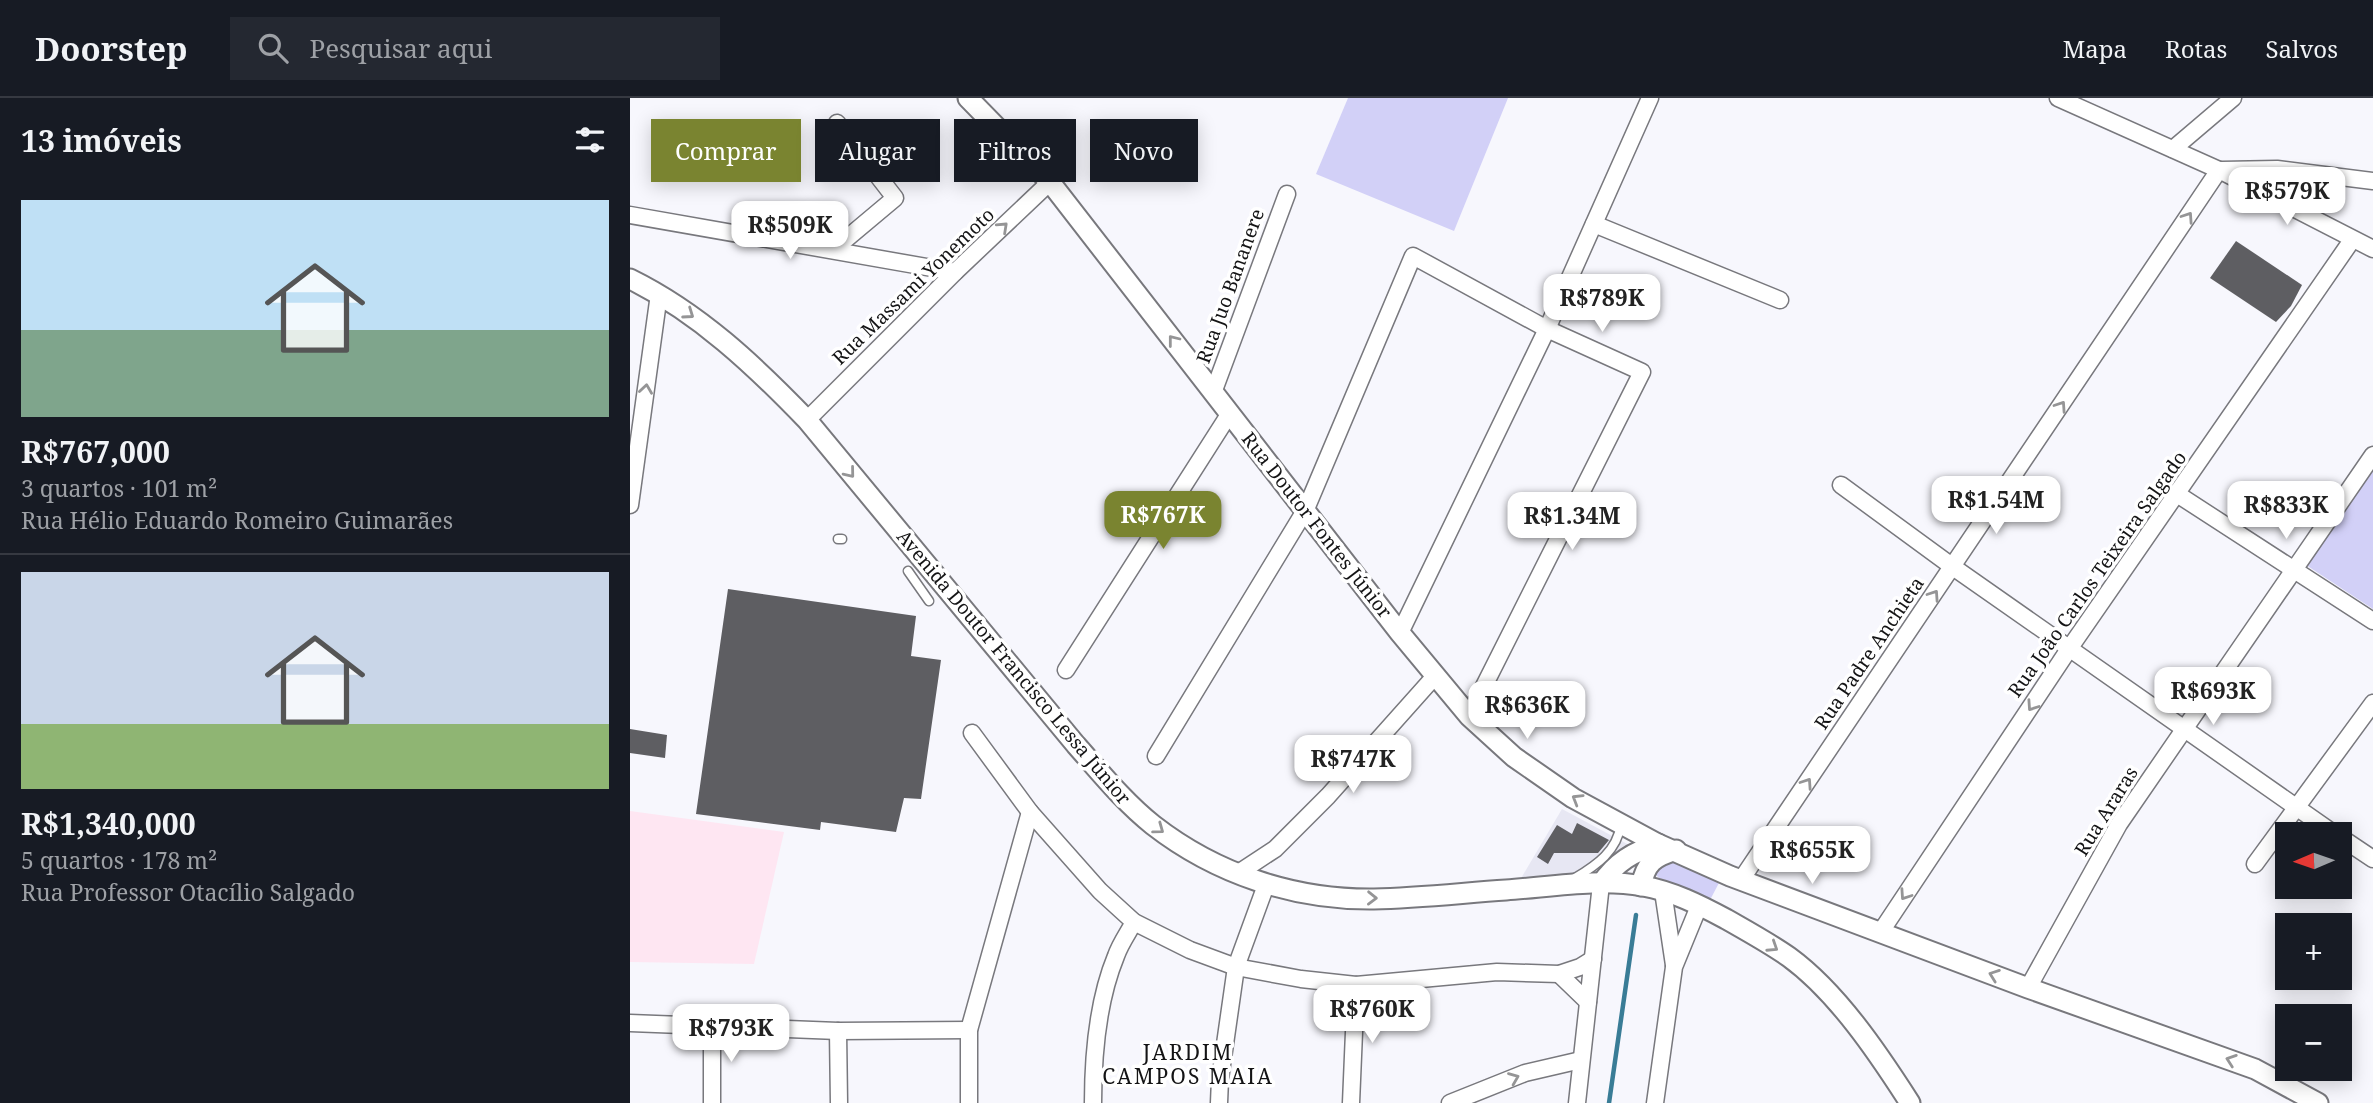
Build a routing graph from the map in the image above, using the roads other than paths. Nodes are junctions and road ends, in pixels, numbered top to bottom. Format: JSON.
{"nodes":[{"id":1,"x":968,"y":98,"type":"edge"},
{"id":2,"x":1650,"y":98,"type":"edge"},
{"id":3,"x":2058,"y":98,"type":"edge"},
{"id":4,"x":2234,"y":98,"type":"edge"},
{"id":5,"x":2173,"y":149,"type":"junction"},
{"id":6,"x":2277,"y":169,"type":"junction"},
{"id":7,"x":2219,"y":170,"type":"junction"},
{"id":8,"x":2373,"y":181,"type":"edge"},
{"id":9,"x":883,"y":182,"type":"edge"},
{"id":10,"x":1050,"y":183,"type":"junction"},
{"id":11,"x":1287,"y":194,"type":"dead end"},
{"id":12,"x":2271,"y":198,"type":"junction"},
{"id":13,"x":630,"y":215,"type":"edge"},
{"id":14,"x":1594,"y":224,"type":"junction"},
{"id":15,"x":2352,"y":240,"type":"junction"},
{"id":16,"x":2373,"y":249,"type":"edge"},
{"id":17,"x":833,"y":250,"type":"junction"},
{"id":18,"x":956,"y":272,"type":"junction"},
{"id":19,"x":630,"y":279,"type":"edge"},
{"id":20,"x":659,"y":294,"type":"junction"},
{"id":21,"x":1780,"y":300,"type":"dead end"},
{"id":22,"x":1546,"y":329,"type":"junction"},
{"id":23,"x":1213,"y":393,"type":"junction"},
{"id":24,"x":1230,"y":413,"type":"junction"},
{"id":25,"x":807,"y":420,"type":"junction"},
{"id":26,"x":2373,"y":455,"type":"edge"},
{"id":27,"x":1841,"y":485,"type":"dead end"},
{"id":28,"x":2177,"y":494,"type":"junction"},
{"id":29,"x":630,"y":505,"type":"edge"},
{"id":30,"x":1306,"y":509,"type":"junction"},
{"id":31,"x":1953,"y":567,"type":"junction"},
{"id":32,"x":2295,"y":569,"type":"junction"},
{"id":33,"x":908,"y":571,"type":"dead end"},
{"id":34,"x":929,"y":601,"type":"dead end"},
{"id":35,"x":2373,"y":621,"type":"edge"},
{"id":36,"x":1400,"y":633,"type":"junction"},
{"id":37,"x":2070,"y":649,"type":"junction"},
{"id":38,"x":1066,"y":670,"type":"dead end"},
{"id":39,"x":1435,"y":676,"type":"junction"},
{"id":40,"x":2373,"y":703,"type":"edge"},
{"id":41,"x":1469,"y":716,"type":"junction"},
{"id":42,"x":2184,"y":729,"type":"junction"},
{"id":43,"x":972,"y":733,"type":"dead end"},
{"id":44,"x":1156,"y":756,"type":"dead end"},
{"id":45,"x":2296,"y":809,"type":"junction"},
{"id":46,"x":1030,"y":812,"type":"junction"},
{"id":47,"x":2316,"y":822,"type":"edge"},
{"id":48,"x":1621,"y":824,"type":"junction"},
{"id":49,"x":2352,"y":845,"type":"edge"},
{"id":50,"x":1667,"y":847,"type":"junction"},
{"id":51,"x":2373,"y":859,"type":"edge"},
{"id":52,"x":2255,"y":863,"type":"dead end"},
{"id":53,"x":1237,"y":874,"type":"junction"},
{"id":54,"x":1735,"y":878,"type":"junction"},
{"id":55,"x":1601,"y":884,"type":"junction"},
{"id":56,"x":1266,"y":885,"type":"junction"},
{"id":57,"x":1641,"y":886,"type":"junction"},
{"id":58,"x":1560,"y":887,"type":"junction"},
{"id":59,"x":1662,"y":891,"type":"junction"},
{"id":60,"x":1707,"y":909,"type":"junction"},
{"id":61,"x":1134,"y":922,"type":"junction"},
{"id":62,"x":1880,"y":933,"type":"junction"},
{"id":63,"x":1593,"y":959,"type":"junction"},
{"id":64,"x":1236,"y":967,"type":"junction"},
{"id":65,"x":1674,"y":967,"type":"junction"},
{"id":66,"x":1559,"y":974,"type":"junction"},
{"id":67,"x":1356,"y":985,"type":"junction"},
{"id":68,"x":2028,"y":988,"type":"junction"},
{"id":69,"x":1588,"y":1002,"type":"junction"},
{"id":70,"x":630,"y":1023,"type":"edge"},
{"id":71,"x":712,"y":1025,"type":"junction"},
{"id":72,"x":969,"y":1030,"type":"junction"},
{"id":73,"x":838,"y":1031,"type":"junction"},
{"id":74,"x":1581,"y":1060,"type":"junction"},
{"id":75,"x":712,"y":1103,"type":"edge"},
{"id":76,"x":839,"y":1103,"type":"edge"},
{"id":77,"x":969,"y":1103,"type":"edge"},
{"id":78,"x":1093,"y":1103,"type":"edge"},
{"id":79,"x":1219,"y":1103,"type":"edge"},
{"id":80,"x":1350,"y":1103,"type":"edge"},
{"id":81,"x":1450,"y":1103,"type":"edge"},
{"id":82,"x":1577,"y":1103,"type":"edge"},
{"id":83,"x":1655,"y":1103,"type":"edge"},
{"id":84,"x":1910,"y":1103,"type":"edge"},
{"id":85,"x":2318,"y":1103,"type":"edge"}],
"edges":[{"from":1,"to":10,"type":"street","name":"Rua Doutor Fontes Júnior"},
{"from":2,"to":14,"type":"street"},
{"from":3,"to":5,"type":"street"},
{"from":4,"to":5,"type":"street"},
{"from":5,"to":7,"type":"street"},
{"from":6,"to":7,"type":"street"},
{"from":6,"to":8,"type":"street"},
{"from":6,"to":12,"type":"street"},
{"from":7,"to":12,"type":"street"},
{"from":31,"to":7,"type":"street","name":"Rua Padre Anchieta","one_way":true},
{"from":9,"to":17,"type":"street"},
{"from":18,"to":10,"type":"street","name":"Rua Massami Yonemoto","one_way":true},
{"from":23,"to":10,"type":"street","name":"Rua Doutor Fontes Júnior","one_way":true},
{"from":11,"to":23,"type":"street","name":"Rua Juo Bananere"},
{"from":12,"to":15,"type":"street"},
{"from":13,"to":17,"type":"street"},
{"from":14,"to":21,"type":"street"},
{"from":14,"to":22,"type":"street"},
{"from":15,"to":16,"type":"street"},
{"from":15,"to":28,"type":"street","name":"Rua João Carlos Teixeira Salgado"},
{"from":17,"to":18,"type":"street"},
{"from":18,"to":25,"type":"street","name":"Rua Massami Yonemoto"},
{"from":19,"to":20,"type":"street","name":"Avenida Doutor Francisco Lessa Júnior"},
{"from":20,"to":25,"type":"street","name":"Avenida Doutor Francisco Lessa Júnior","one_way":true},
{"from":29,"to":20,"type":"street","one_way":true},
{"from":22,"to":30,"type":"street"},
{"from":22,"to":36,"type":"street"},
{"from":22,"to":41,"type":"street"},
{"from":23,"to":24,"type":"street","name":"Rua Doutor Fontes Júnior"},
{"from":24,"to":30,"type":"street","name":"Rua Doutor Fontes Júnior"},
{"from":24,"to":38,"type":"street"},
{"from":25,"to":53,"type":"street","name":"Avenida Doutor Francisco Lessa Júnior","one_way":true},
{"from":26,"to":32,"type":"street","name":"Rua Araras"},
{"from":27,"to":31,"type":"street"},
{"from":28,"to":32,"type":"street"},
{"from":28,"to":37,"type":"street","name":"Rua João Carlos Teixeira Salgado"},
{"from":30,"to":36,"type":"street","name":"Rua Doutor Fontes Júnior"},
{"from":30,"to":44,"type":"street"},
{"from":31,"to":37,"type":"street"},
{"from":54,"to":31,"type":"street","name":"Rua Padre Anchieta","one_way":true},
{"from":32,"to":35,"type":"street"},
{"from":32,"to":42,"type":"street","name":"Rua Araras"},
{"from":33,"to":34,"type":"lane"},
{"from":36,"to":39,"type":"street","name":"Rua Doutor Fontes Júnior"},
{"from":37,"to":42,"type":"street"},
{"from":37,"to":62,"type":"street","name":"Rua João Carlos Teixeira Salgado","one_way":true},
{"from":39,"to":41,"type":"street","name":"Rua Doutor Fontes Júnior"},
{"from":39,"to":53,"type":"street"},
{"from":40,"to":45,"type":"street"},
{"from":48,"to":41,"type":"street","name":"Rua Doutor Fontes Júnior","one_way":true},
{"from":42,"to":45,"type":"street"},
{"from":42,"to":68,"type":"street","name":"Rua Araras"},
{"from":43,"to":46,"type":"street"},
{"from":45,"to":47,"type":"street"},
{"from":45,"to":52,"type":"street"},
{"from":46,"to":61,"type":"street"},
{"from":46,"to":72,"type":"street"},
{"from":48,"to":50,"type":"street","name":"Rua Doutor Fontes Júnior"},
{"from":48,"to":58,"type":"lane"},
{"from":49,"to":51,"type":"street"},
{"from":50,"to":54,"type":"street","name":"Rua Doutor Fontes Júnior"},
{"from":50,"to":55,"type":"street"},
{"from":50,"to":57,"type":"street"},
{"from":53,"to":56,"type":"street","name":"Avenida Doutor Francisco Lessa Júnior"},
{"from":54,"to":62,"type":"street","name":"Rua Doutor Fontes Júnior"},
{"from":55,"to":57,"type":"street","name":"Avenida Doutor Francisco Lessa Júnior"},
{"from":55,"to":58,"type":"street","name":"Avenida Doutor Francisco Lessa Júnior"},
{"from":55,"to":63,"type":"street"},
{"from":56,"to":58,"type":"street","name":"Avenida Doutor Francisco Lessa Júnior","one_way":true},
{"from":56,"to":64,"type":"street"},
{"from":57,"to":59,"type":"street","name":"Avenida Doutor Francisco Lessa Júnior"},
{"from":59,"to":60,"type":"street","name":"Avenida Doutor Francisco Lessa Júnior"},
{"from":59,"to":65,"type":"street"},
{"from":60,"to":65,"type":"street"},
{"from":60,"to":84,"type":"street","one_way":true},
{"from":61,"to":64,"type":"street"},
{"from":61,"to":78,"type":"street"},
{"from":68,"to":62,"type":"street","name":"Rua Doutor Fontes Júnior","one_way":true},
{"from":63,"to":66,"type":"street"},
{"from":63,"to":69,"type":"street"},
{"from":64,"to":67,"type":"street"},
{"from":64,"to":79,"type":"street"},
{"from":65,"to":83,"type":"street"},
{"from":66,"to":67,"type":"street"},
{"from":66,"to":69,"type":"street"},
{"from":67,"to":80,"type":"street"},
{"from":85,"to":68,"type":"street","name":"Rua Doutor Fontes Júnior","one_way":true},
{"from":69,"to":74,"type":"street"},
{"from":70,"to":71,"type":"street"},
{"from":71,"to":73,"type":"street"},
{"from":71,"to":75,"type":"street"},
{"from":72,"to":73,"type":"street"},
{"from":72,"to":77,"type":"street"},
{"from":73,"to":76,"type":"street"},
{"from":81,"to":74,"type":"street","one_way":true},
{"from":74,"to":82,"type":"street"}]}
